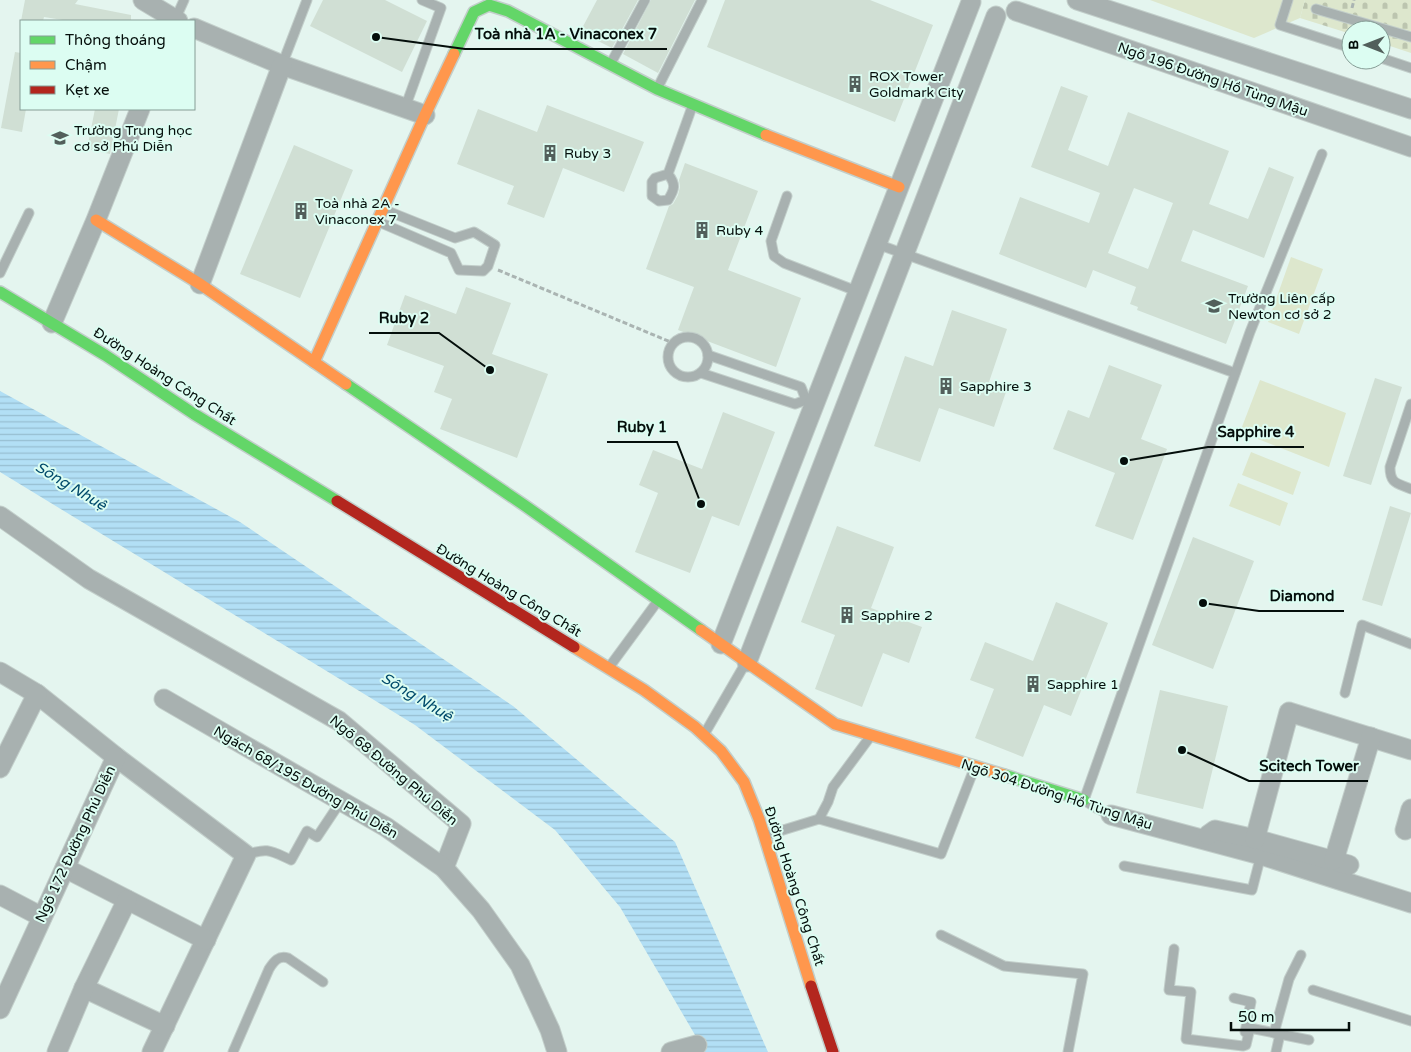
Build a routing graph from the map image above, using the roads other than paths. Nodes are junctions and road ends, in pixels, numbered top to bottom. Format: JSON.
{"nodes":[{"id":1,"x":143,"y":0,"type":"edge"},
{"id":2,"x":184,"y":0,"type":"edge"},
{"id":3,"x":307,"y":0,"type":"edge"},
{"id":4,"x":422,"y":0,"type":"edge"},
{"id":5,"x":644,"y":0,"type":"edge"},
{"id":6,"x":702,"y":0,"type":"edge"},
{"id":7,"x":1077,"y":0,"type":"edge"},
{"id":8,"x":1288,"y":0,"type":"edge"},
{"id":9,"x":971,"y":1,"type":"edge"},
{"id":10,"x":1017,"y":6,"type":"edge"},
{"id":11,"x":1316,"y":10,"type":"dead end"},
{"id":12,"x":996,"y":16,"type":"junction"},
{"id":13,"x":174,"y":20,"type":"edge"},
{"id":14,"x":176,"y":20,"type":"edge"},
{"id":15,"x":195,"y":28,"type":"edge"},
{"id":16,"x":1411,"y":37,"type":"edge"},
{"id":17,"x":1341,"y":45,"type":"edge"},
{"id":18,"x":1391,"y":61,"type":"edge"},
{"id":19,"x":282,"y":65,"type":"junction"},
{"id":20,"x":610,"y":65,"type":"junction"},
{"id":21,"x":1411,"y":68,"type":"edge"},
{"id":22,"x":657,"y":89,"type":"junction"},
{"id":23,"x":692,"y":104,"type":"junction"},
{"id":24,"x":405,"y":108,"type":"junction"},
{"id":25,"x":1411,"y":109,"type":"edge"},
{"id":26,"x":140,"y":110,"type":"edge"},
{"id":27,"x":424,"y":115,"type":"junction"},
{"id":28,"x":1411,"y":147,"type":"edge"},
{"id":29,"x":1322,"y":154,"type":"dead end"},
{"id":30,"x":668,"y":174,"type":"dead end"},
{"id":31,"x":899,"y":187,"type":"junction"},
{"id":32,"x":787,"y":196,"type":"dead end"},
{"id":33,"x":382,"y":209,"type":"junction"},
{"id":34,"x":28,"y":213,"type":"dead end"},
{"id":35,"x":96,"y":220,"type":"junction"},
{"id":36,"x":377,"y":221,"type":"junction"},
{"id":37,"x":877,"y":244,"type":"junction"},
{"id":38,"x":904,"y":254,"type":"junction"},
{"id":39,"x":0,"y":272,"type":"edge"},
{"id":40,"x":200,"y":284,"type":"junction"},
{"id":41,"x":0,"y":292,"type":"edge"},
{"id":42,"x":859,"y":292,"type":"junction"},
{"id":43,"x":52,"y":323,"type":"junction"},
{"id":44,"x":708,"y":354,"type":"junction"},
{"id":45,"x":314,"y":362,"type":"junction"},
{"id":46,"x":701,"y":373,"type":"junction"},
{"id":47,"x":1235,"y":373,"type":"junction"},
{"id":48,"x":811,"y":402,"type":"junction"},
{"id":49,"x":1411,"y":404,"type":"edge"},
{"id":50,"x":791,"y":465,"type":"junction"},
{"id":51,"x":819,"y":475,"type":"junction"},
{"id":52,"x":1411,"y":489,"type":"edge"},
{"id":53,"x":0,"y":516,"type":"edge"},
{"id":54,"x":659,"y":600,"type":"junction"},
{"id":55,"x":722,"y":644,"type":"junction"},
{"id":56,"x":1411,"y":644,"type":"edge"},
{"id":57,"x":747,"y":662,"type":"junction"},
{"id":58,"x":608,"y":668,"type":"junction"},
{"id":59,"x":0,"y":672,"type":"edge"},
{"id":60,"x":1345,"y":693,"type":"dead end"},
{"id":61,"x":37,"y":694,"type":"junction"},
{"id":62,"x":164,"y":699,"type":"dead end"},
{"id":63,"x":704,"y":735,"type":"junction"},
{"id":64,"x":871,"y":736,"type":"junction"},
{"id":65,"x":1371,"y":737,"type":"junction"},
{"id":66,"x":1411,"y":750,"type":"edge"},
{"id":67,"x":116,"y":757,"type":"junction"},
{"id":68,"x":975,"y":767,"type":"junction"},
{"id":69,"x":0,"y":768,"type":"edge"},
{"id":70,"x":1084,"y":800,"type":"junction"},
{"id":71,"x":341,"y":801,"type":"junction"},
{"id":72,"x":1411,"y":810,"type":"edge"},
{"id":73,"x":1111,"y":815,"type":"joint"},
{"id":74,"x":819,"y":819,"type":"junction"},
{"id":75,"x":1405,"y":830,"type":"dead end"},
{"id":76,"x":764,"y":836,"type":"junction"},
{"id":77,"x":1258,"y":847,"type":"junction"},
{"id":78,"x":246,"y":855,"type":"junction"},
{"id":79,"x":1124,"y":866,"type":"dead end"},
{"id":80,"x":65,"y":868,"type":"junction"},
{"id":81,"x":444,"y":868,"type":"junction"},
{"id":82,"x":1342,"y":869,"type":"junction"},
{"id":83,"x":0,"y":895,"type":"edge"},
{"id":84,"x":127,"y":900,"type":"junction"},
{"id":85,"x":1411,"y":903,"type":"edge"},
{"id":86,"x":42,"y":917,"type":"junction"},
{"id":87,"x":941,"y":935,"type":"dead end"},
{"id":88,"x":206,"y":940,"type":"junction"},
{"id":89,"x":1174,"y":949,"type":"dead end"},
{"id":90,"x":1301,"y":955,"type":"dead end"},
{"id":91,"x":323,"y":982,"type":"dead end"},
{"id":92,"x":84,"y":988,"type":"junction"},
{"id":93,"x":1313,"y":990,"type":"dead end"},
{"id":94,"x":1234,"y":998,"type":"dead end"},
{"id":95,"x":0,"y":1009,"type":"edge"},
{"id":96,"x":1411,"y":1021,"type":"edge"},
{"id":97,"x":165,"y":1026,"type":"junction"},
{"id":98,"x":1277,"y":1033,"type":"junction"},
{"id":99,"x":1309,"y":1040,"type":"dead end"},
{"id":100,"x":697,"y":1045,"type":"dead end"},
{"id":101,"x":1243,"y":1049,"type":"edge"},
{"id":102,"x":57,"y":1052,"type":"edge"},
{"id":103,"x":152,"y":1052,"type":"edge"},
{"id":104,"x":233,"y":1052,"type":"edge"},
{"id":105,"x":557,"y":1052,"type":"edge"},
{"id":106,"x":671,"y":1052,"type":"edge"},
{"id":107,"x":833,"y":1052,"type":"edge"},
{"id":108,"x":1068,"y":1052,"type":"edge"},
{"id":109,"x":1276,"y":1052,"type":"edge"}],
"edges":[{"from":1,"to":13,"type":"street"},
{"from":2,"to":14,"type":"lane"},
{"from":3,"to":19,"type":"lane"},
{"from":4,"to":24,"type":"lane"},
{"from":5,"to":20,"type":"lane"},
{"from":6,"to":22,"type":"lane"},
{"from":7,"to":25,"type":"street"},
{"from":8,"to":17,"type":"lane"},
{"from":9,"to":12,"type":"street"},
{"from":9,"to":31,"type":"street"},
{"from":10,"to":12,"type":"street"},
{"from":10,"to":28,"type":"street","name":"Ngõ 196 Đường Hồ Tùng Mậu"},
{"from":11,"to":16,"type":"lane"},
{"from":12,"to":38,"type":"street"},
{"from":15,"to":19,"type":"street"},
{"from":18,"to":21,"type":"lane"},
{"from":19,"to":24,"type":"street"},
{"from":19,"to":40,"type":"street"},
{"from":20,"to":22,"type":"street"},
{"from":20,"to":27,"type":"street"},
{"from":22,"to":23,"type":"street"},
{"from":23,"to":30,"type":"lane"},
{"from":23,"to":31,"type":"street"},
{"from":24,"to":27,"type":"street"},
{"from":26,"to":35,"type":"street"},
{"from":27,"to":33,"type":"street"},
{"from":29,"to":47,"type":"lane"},
{"from":31,"to":37,"type":"street"},
{"from":32,"to":42,"type":"lane"},
{"from":33,"to":36,"type":"street"},
{"from":33,"to":36,"type":"lane"},
{"from":34,"to":39,"type":"lane"},
{"from":35,"to":40,"type":"street","name":"Ngõ 304 Đường Hồ Tùng Mậu"},
{"from":35,"to":43,"type":"street"},
{"from":36,"to":45,"type":"street"},
{"from":37,"to":38,"type":"lane"},
{"from":37,"to":42,"type":"street"},
{"from":38,"to":47,"type":"lane"},
{"from":38,"to":51,"type":"street"},
{"from":40,"to":45,"type":"street","name":"Ngõ 304 Đường Hồ Tùng Mậu"},
{"from":41,"to":43,"type":"street","name":"Đường Hoàng Công Chất"},
{"from":42,"to":48,"type":"street"},
{"from":43,"to":58,"type":"street","name":"Đường Hoàng Công Chất"},
{"from":44,"to":46,"type":"lane"},
{"from":44,"to":46,"type":"lane"},
{"from":44,"to":48,"type":"lane"},
{"from":45,"to":54,"type":"street","name":"Ngõ 304 Đường Hồ Tùng Mậu"},
{"from":46,"to":48,"type":"lane"},
{"from":47,"to":70,"type":"lane"},
{"from":48,"to":50,"type":"street"},
{"from":49,"to":52,"type":"lane"},
{"from":50,"to":51,"type":"street"},
{"from":50,"to":55,"type":"street"},
{"from":51,"to":57,"type":"street"},
{"from":53,"to":81,"type":"street","name":"Ngõ 68 Đường Phú Diễn"},
{"from":54,"to":55,"type":"street","name":"Ngõ 304 Đường Hồ Tùng Mậu"},
{"from":54,"to":58,"type":"lane"},
{"from":55,"to":57,"type":"street","name":"Ngõ 304 Đường Hồ Tùng Mậu"},
{"from":56,"to":60,"type":"lane"},
{"from":57,"to":63,"type":"lane"},
{"from":57,"to":64,"type":"street","name":"Ngõ 304 Đường Hồ Tùng Mậu"},
{"from":58,"to":63,"type":"street","name":"Đường Hoàng Công Chất"},
{"from":59,"to":61,"type":"street","name":"Ngõ 172 Đường Phú Diễn"},
{"from":61,"to":67,"type":"street","name":"Ngõ 172 Đường Phú Diễn"},
{"from":61,"to":69,"type":"street"},
{"from":62,"to":71,"type":"street","name":"Ngách 68/195 Đường Phú Diễn"},
{"from":63,"to":76,"type":"street","name":"Đường Hoàng Công Chất"},
{"from":64,"to":68,"type":"street","name":"Ngõ 304 Đường Hồ Tùng Mậu"},
{"from":64,"to":74,"type":"lane"},
{"from":65,"to":66,"type":"street"},
{"from":65,"to":77,"type":"street"},
{"from":65,"to":82,"type":"street"},
{"from":67,"to":78,"type":"street"},
{"from":67,"to":80,"type":"street","name":"Ngõ 172 Đường Phú Diễn"},
{"from":68,"to":70,"type":"street","name":"Ngõ 304 Đường Hồ Tùng Mậu"},
{"from":68,"to":74,"type":"lane"},
{"from":70,"to":73,"type":"lane","name":"Ngõ 304 Đường Hồ Tùng Mậu"},
{"from":71,"to":78,"type":"lane"},
{"from":71,"to":81,"type":"street","name":"Ngách 68/195 Đường Phú Diễn"},
{"from":72,"to":75,"type":"street"},
{"from":73,"to":77,"type":"street","name":"Ngõ 304 Đường Hồ Tùng Mậu"},
{"from":74,"to":76,"type":"lane"},
{"from":76,"to":107,"type":"street","name":"Đường Hoàng Công Chất"},
{"from":77,"to":79,"type":"lane"},
{"from":77,"to":82,"type":"street"},
{"from":78,"to":88,"type":"street"},
{"from":80,"to":84,"type":"street"},
{"from":80,"to":86,"type":"street","name":"Ngõ 172 Đường Phú Diễn"},
{"from":81,"to":105,"type":"street"},
{"from":82,"to":85,"type":"street"},
{"from":83,"to":86,"type":"street"},
{"from":84,"to":88,"type":"street"},
{"from":84,"to":92,"type":"street"},
{"from":86,"to":95,"type":"street","name":"Ngõ 172 Đường Phú Diễn"},
{"from":87,"to":108,"type":"lane"},
{"from":88,"to":97,"type":"street"},
{"from":89,"to":101,"type":"lane"},
{"from":90,"to":98,"type":"lane"},
{"from":91,"to":104,"type":"lane"},
{"from":92,"to":97,"type":"street"},
{"from":92,"to":102,"type":"street"},
{"from":93,"to":96,"type":"lane"},
{"from":94,"to":101,"type":"lane"},
{"from":97,"to":103,"type":"street"},
{"from":98,"to":99,"type":"lane"},
{"from":98,"to":101,"type":"lane"},
{"from":98,"to":109,"type":"lane"},
{"from":100,"to":106,"type":"street"}]}
